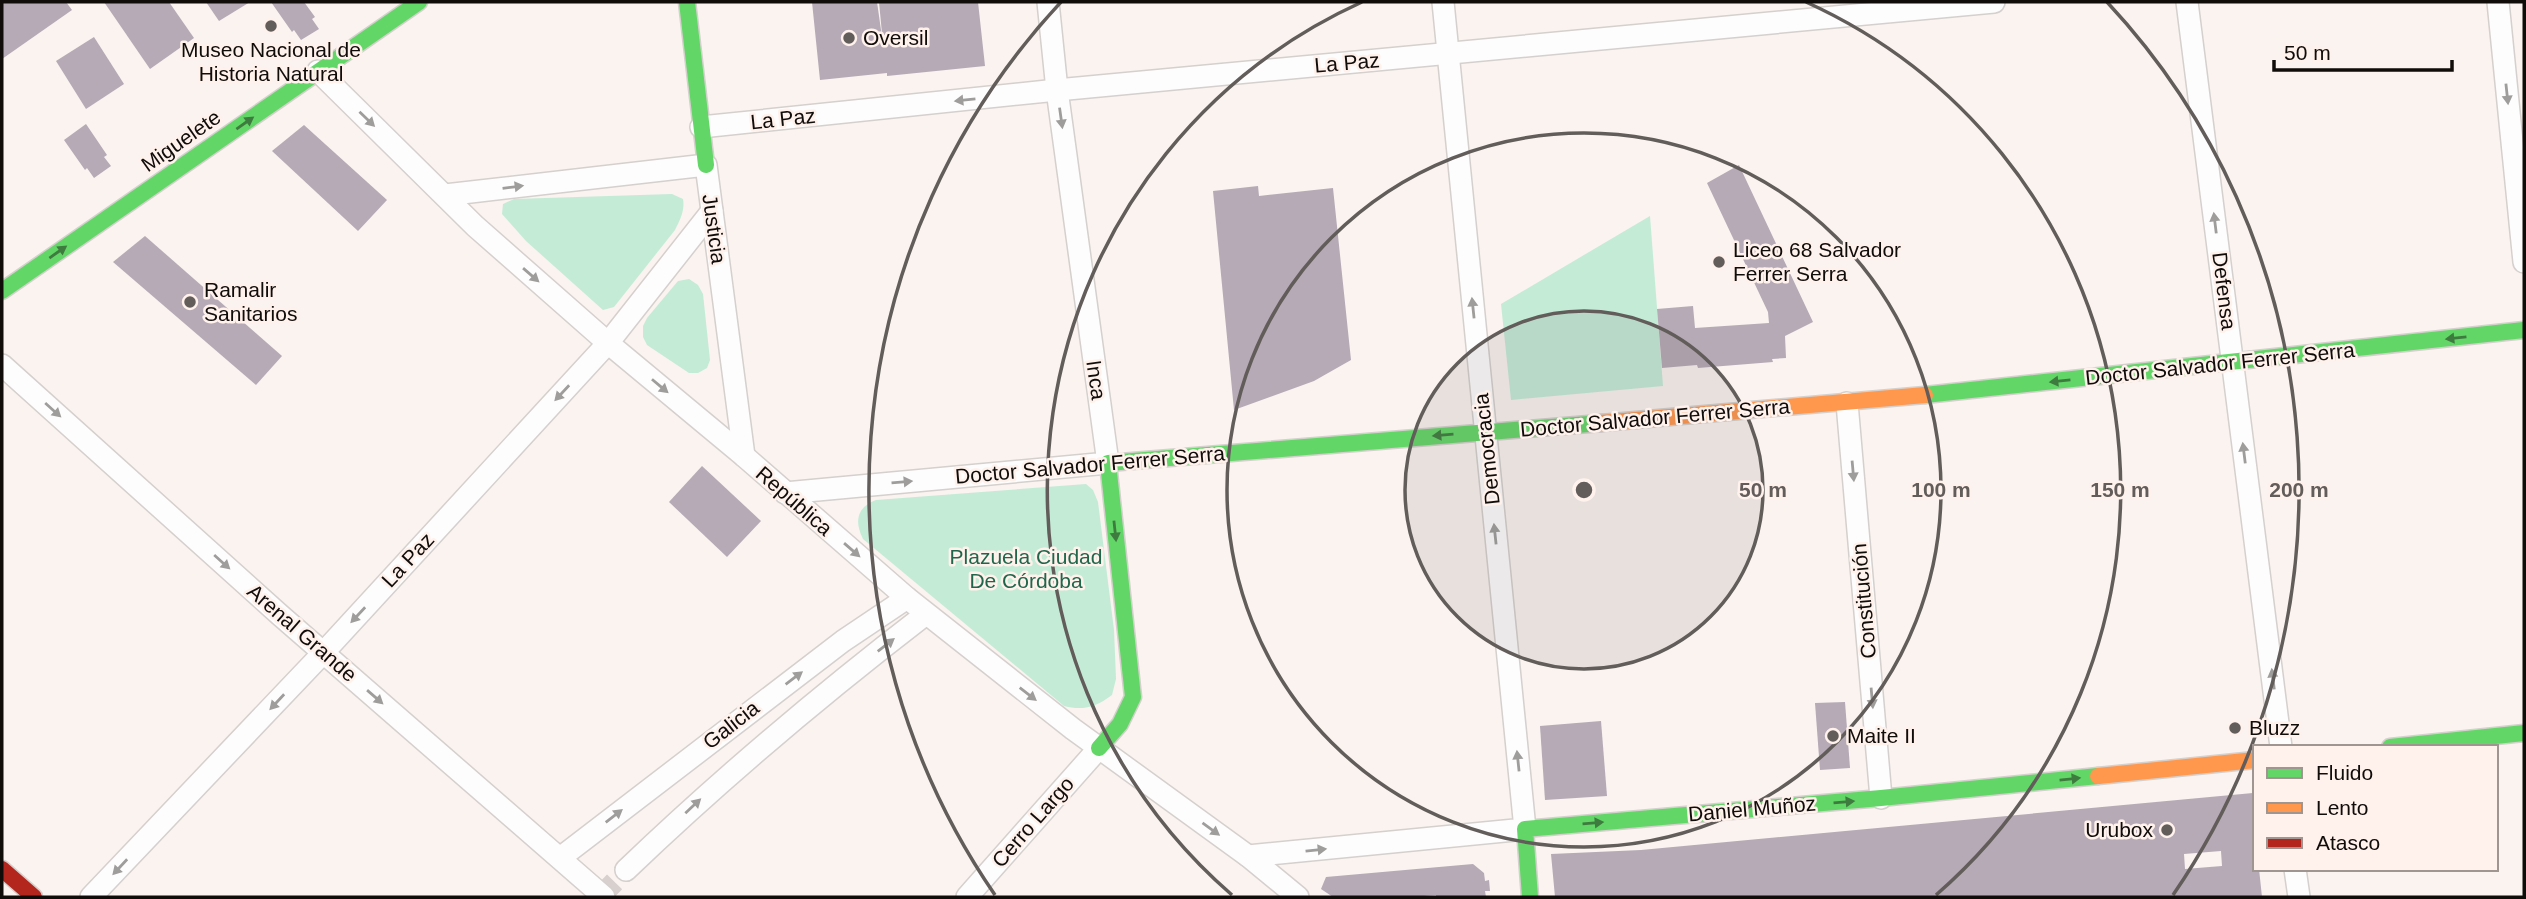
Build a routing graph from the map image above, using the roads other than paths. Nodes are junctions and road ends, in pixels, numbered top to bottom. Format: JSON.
{"nodes":[{"id":1,"x":419,"y":2,"type":"edge"},
{"id":2,"x":687,"y":2,"type":"edge"},
{"id":3,"x":1048,"y":2,"type":"edge"},
{"id":4,"x":1443,"y":2,"type":"edge"},
{"id":5,"x":1994,"y":2,"type":"edge"},
{"id":6,"x":2187,"y":2,"type":"edge"},
{"id":7,"x":2498,"y":2,"type":"edge"},
{"id":8,"x":1815,"y":10,"type":"edge"},
{"id":9,"x":1448,"y":54,"type":"junction"},
{"id":10,"x":318,"y":71,"type":"junction"},
{"id":11,"x":1057,"y":90,"type":"junction"},
{"id":12,"x":701,"y":127,"type":"junction"},
{"id":13,"x":706,"y":165,"type":"junction"},
{"id":14,"x":445,"y":195,"type":"junction"},
{"id":15,"x":712,"y":211,"type":"junction"},
{"id":16,"x":2524,"y":262,"type":"edge"},
{"id":17,"x":2,"y":291,"type":"edge"},
{"id":18,"x":2524,"y":330,"type":"edge"},
{"id":19,"x":608,"y":342,"type":"junction"},
{"id":20,"x":2233,"y":363,"type":"junction"},
{"id":21,"x":2,"y":365,"type":"edge"},
{"id":22,"x":1847,"y":403,"type":"junction"},
{"id":23,"x":1485,"y":432,"type":"junction"},
{"id":24,"x":744,"y":456,"type":"junction"},
{"id":25,"x":1108,"y":463,"type":"junction"},
{"id":26,"x":785,"y":493,"type":"junction"},
{"id":27,"x":907,"y":598,"type":"junction"},
{"id":28,"x":926,"y":614,"type":"junction"},
{"id":29,"x":324,"y":652,"type":"junction"},
{"id":30,"x":2524,"y":733,"type":"edge"},
{"id":31,"x":2281,"y":745,"type":"edge"},
{"id":32,"x":2409,"y":745,"type":"edge"},
{"id":33,"x":1098,"y":748,"type":"junction"},
{"id":34,"x":2253,"y":761,"type":"edge"},
{"id":35,"x":1881,"y":799,"type":"junction"},
{"id":36,"x":1525,"y":829,"type":"junction"},
{"id":37,"x":1248,"y":856,"type":"junction"},
{"id":38,"x":560,"y":858,"type":"junction"},
{"id":39,"x":2,"y":869,"type":"edge"},
{"id":40,"x":625,"y":870,"type":"tunnel mouth"},
{"id":41,"x":2295,"y":871,"type":"edge"},
{"id":42,"x":34,"y":897,"type":"edge"},
{"id":43,"x":91,"y":897,"type":"edge"},
{"id":44,"x":604,"y":897,"type":"edge"},
{"id":45,"x":967,"y":897,"type":"edge"},
{"id":46,"x":1298,"y":897,"type":"edge"},
{"id":47,"x":1530,"y":897,"type":"edge"},
{"id":48,"x":2299,"y":897,"type":"edge"}],
"edges":[{"from":1,"to":10,"type":"street","name":"Miguelete"},
{"from":2,"to":12,"type":"street","name":"Justicia"},
{"from":3,"to":11,"type":"street","name":"Inca"},
{"from":4,"to":9,"type":"street","name":"Democracia"},
{"from":5,"to":8,"type":"street","name":"La Paz"},
{"from":20,"to":6,"type":"street","name":"Defensa","one_way":true},
{"from":7,"to":16,"type":"street","one_way":true},
{"from":8,"to":9,"type":"street","name":"La Paz"},
{"from":9,"to":11,"type":"street","name":"La Paz"},
{"from":23,"to":9,"type":"street","name":"Democracia","one_way":true},
{"from":10,"to":14,"type":"street","name":"República","one_way":true},
{"from":17,"to":10,"type":"street","name":"Miguelete","one_way":true},
{"from":11,"to":12,"type":"street","name":"La Paz","one_way":true},
{"from":11,"to":25,"type":"street","name":"Inca","one_way":true},
{"from":12,"to":13,"type":"street","name":"Justicia"},
{"from":14,"to":13,"type":"street","one_way":true},
{"from":13,"to":15,"type":"street","name":"Justicia"},
{"from":14,"to":19,"type":"street","name":"República","one_way":true},
{"from":15,"to":19,"type":"street","name":"La Paz"},
{"from":15,"to":24,"type":"street","name":"Justicia"},
{"from":18,"to":20,"type":"street","name":"Doctor Salvador Ferrer Serra","one_way":true},
{"from":19,"to":24,"type":"street","name":"República","one_way":true},
{"from":19,"to":29,"type":"street","name":"La Paz","one_way":true},
{"from":20,"to":22,"type":"street","name":"Doctor Salvador Ferrer Serra","one_way":true},
{"from":31,"to":20,"type":"street","name":"Defensa","one_way":true},
{"from":21,"to":29,"type":"street","name":"Arenal Grande","one_way":true},
{"from":22,"to":23,"type":"street","name":"Doctor Salvador Ferrer Serra"},
{"from":22,"to":35,"type":"street","name":"Constitución","one_way":true},
{"from":23,"to":25,"type":"street","name":"Doctor Salvador Ferrer Serra","one_way":true},
{"from":36,"to":23,"type":"street","name":"Democracia","one_way":true},
{"from":24,"to":26,"type":"street","name":"República"},
{"from":26,"to":25,"type":"street","name":"Doctor Salvador Ferrer Serra","one_way":true},
{"from":25,"to":33,"type":"street","name":"Inca","one_way":true},
{"from":26,"to":27,"type":"street","name":"República","one_way":true},
{"from":27,"to":28,"type":"street","name":"República"},
{"from":38,"to":27,"type":"street","name":"Galicia","one_way":true},
{"from":28,"to":33,"type":"street","name":"República","one_way":true},
{"from":40,"to":28,"type":"street","name":"Galicia","one_way":true},
{"from":29,"to":38,"type":"street","name":"Arenal Grande","one_way":true},
{"from":29,"to":43,"type":"street","name":"La Paz","one_way":true},
{"from":30,"to":32,"type":"street"},
{"from":33,"to":37,"type":"street","name":"República","one_way":true},
{"from":33,"to":45,"type":"street","name":"Cerro Largo"},
{"from":35,"to":34,"type":"street","name":"Daniel Muñoz","one_way":true},
{"from":36,"to":35,"type":"street","name":"Daniel Muñoz","one_way":true},
{"from":37,"to":36,"type":"street","name":"Daniel Muñoz","one_way":true},
{"from":36,"to":47,"type":"street","name":"Democracia"},
{"from":37,"to":46,"type":"street","name":"República"},
{"from":38,"to":44,"type":"street","name":"Arenal Grande"},
{"from":39,"to":42,"type":"street"},
{"from":41,"to":48,"type":"street"}]}
